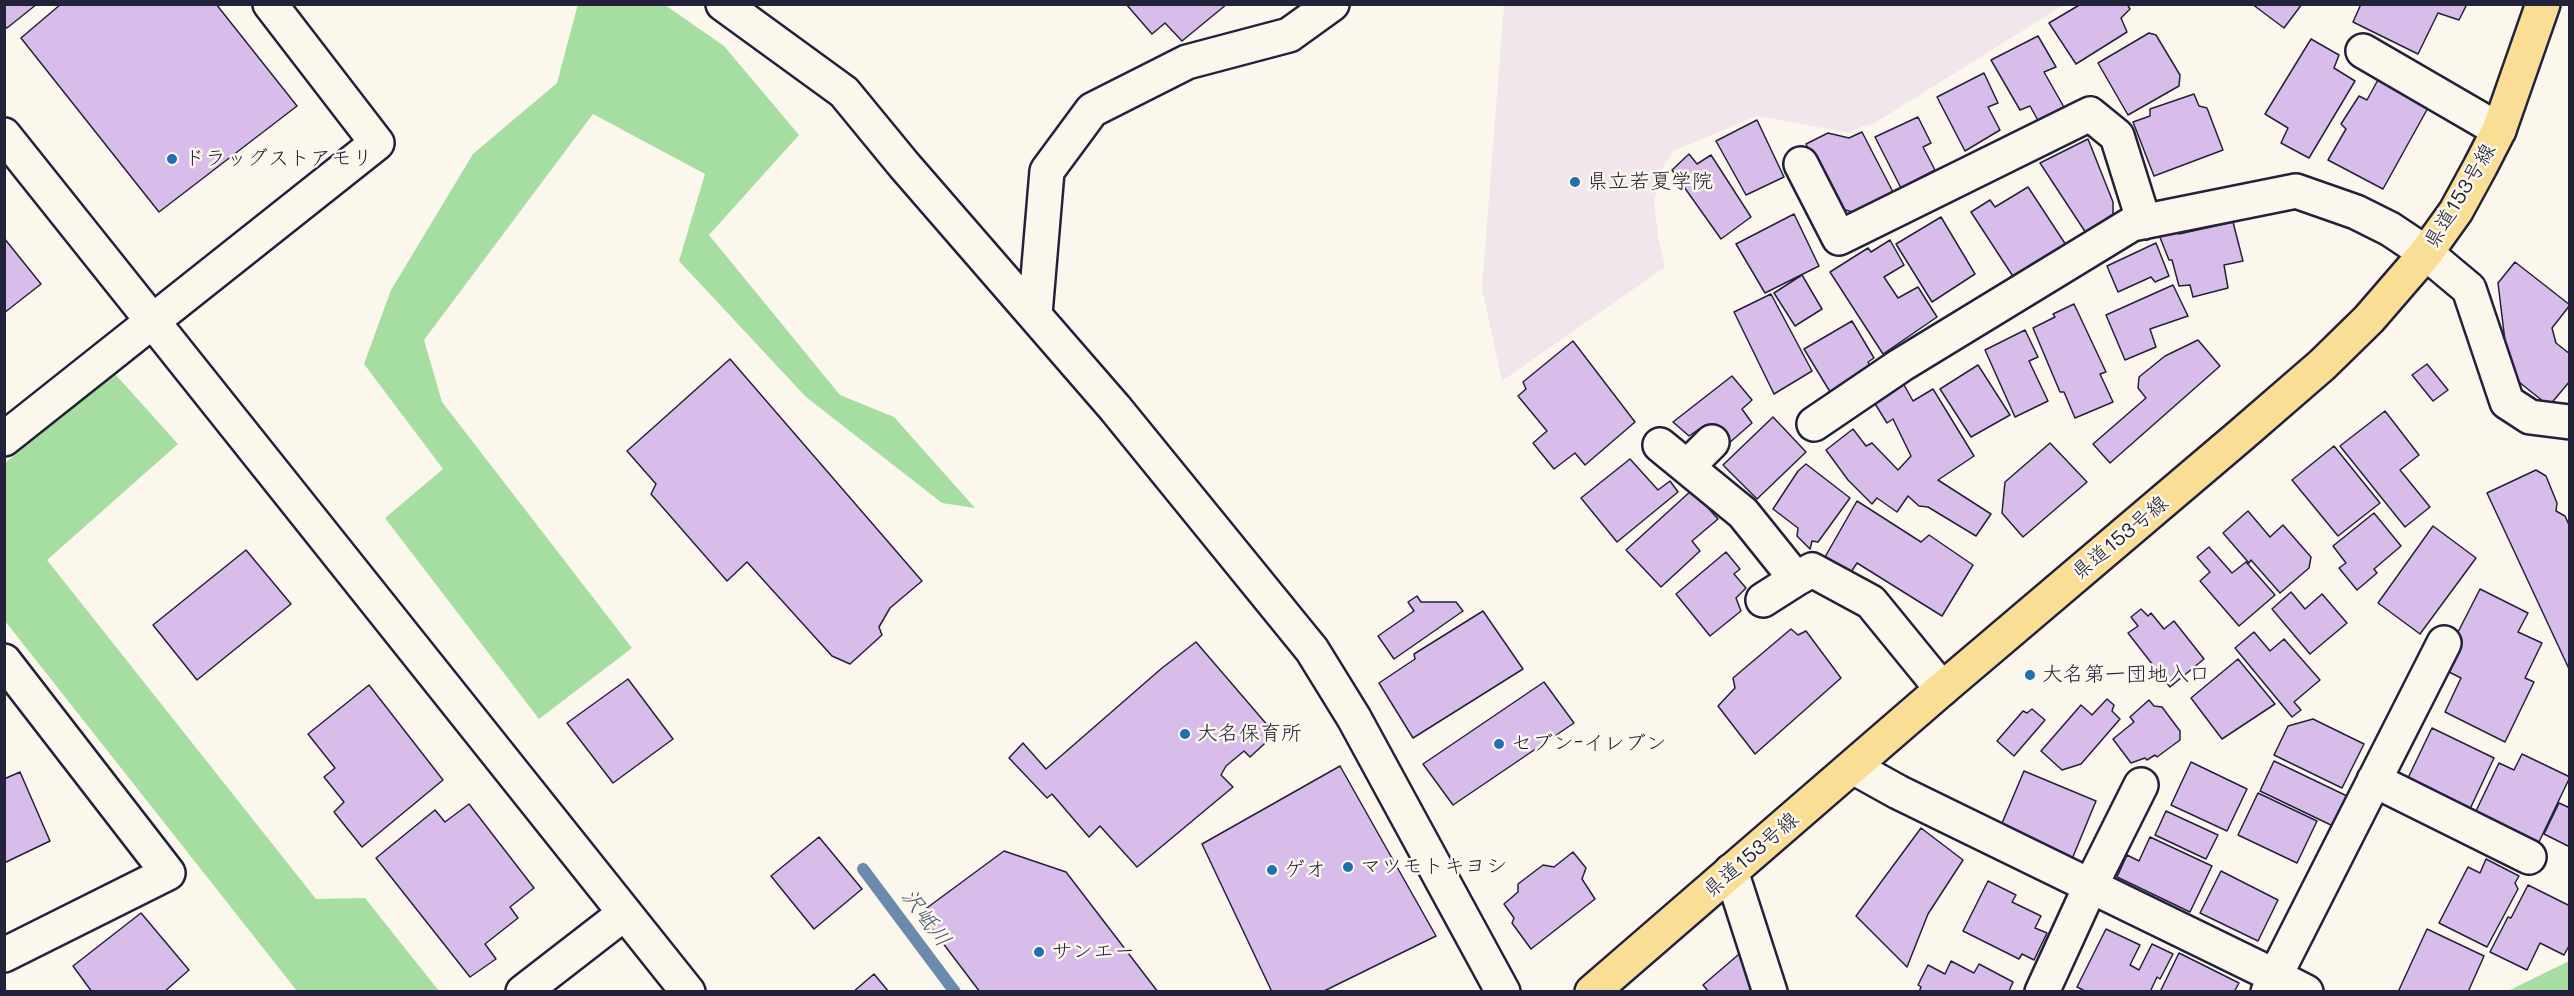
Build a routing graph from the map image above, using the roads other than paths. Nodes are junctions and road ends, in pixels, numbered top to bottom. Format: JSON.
{"nodes":[{"id":1,"x":270,"y":4,"type":"edge"},
{"id":2,"x":723,"y":4,"type":"edge"},
{"id":3,"x":1332,"y":4,"type":"edge"},
{"id":4,"x":2543,"y":4,"type":"edge"},
{"id":5,"x":2364,"y":51,"type":"dead end"},
{"id":6,"x":2499,"y":130,"type":"junction"},
{"id":7,"x":4,"y":135,"type":"edge"},
{"id":8,"x":1801,"y":164,"type":"dead end"},
{"id":9,"x":2144,"y":222,"type":"junction"},
{"id":10,"x":2427,"y":253,"type":"junction"},
{"id":11,"x":1035,"y":314,"type":"junction"},
{"id":12,"x":151,"y":320,"type":"junction"},
{"id":13,"x":2570,"y":423,"type":"edge"},
{"id":14,"x":1814,"y":424,"type":"dead end"},
{"id":15,"x":4,"y":439,"type":"edge"},
{"id":16,"x":1712,"y":442,"type":"dead end"},
{"id":17,"x":1660,"y":445,"type":"dead end"},
{"id":18,"x":1687,"y":467,"type":"junction"},
{"id":19,"x":1796,"y":579,"type":"junction"},
{"id":20,"x":1763,"y":600,"type":"dead end"},
{"id":21,"x":2445,"y":643,"type":"dead end"},
{"id":22,"x":4,"y":661,"type":"edge"},
{"id":23,"x":1942,"y":689,"type":"junction"},
{"id":24,"x":1853,"y":766,"type":"junction"},
{"id":25,"x":2374,"y":780,"type":"junction"},
{"id":26,"x":2141,"y":785,"type":"dead end"},
{"id":27,"x":2529,"y":857,"type":"dead end"},
{"id":28,"x":1731,"y":871,"type":"junction"},
{"id":29,"x":2091,"y":885,"type":"junction"},
{"id":30,"x":625,"y":913,"type":"junction"},
{"id":31,"x":4,"y":955,"type":"edge"},
{"id":32,"x":2272,"y":984,"type":"edge"},
{"id":33,"x":523,"y":992,"type":"edge"},
{"id":34,"x":688,"y":992,"type":"edge"},
{"id":35,"x":1503,"y":992,"type":"edge"},
{"id":36,"x":1592,"y":992,"type":"edge"},
{"id":37,"x":1770,"y":992,"type":"edge"},
{"id":38,"x":2042,"y":992,"type":"edge"},
{"id":39,"x":2306,"y":992,"type":"edge"}],
"edges":[{"from":1,"to":12,"type":"street"},
{"from":2,"to":11,"type":"street"},
{"from":3,"to":11,"type":"street"},
{"from":4,"to":6,"type":"main road","name":"県道153号線"},
{"from":5,"to":6,"type":"street"},
{"from":6,"to":10,"type":"main road","name":"県道153号線"},
{"from":7,"to":12,"type":"street"},
{"from":8,"to":9,"type":"street"},
{"from":9,"to":10,"type":"street"},
{"from":9,"to":14,"type":"street"},
{"from":10,"to":13,"type":"street"},
{"from":10,"to":23,"type":"main road","name":"県道153号線"},
{"from":11,"to":35,"type":"street"},
{"from":12,"to":15,"type":"street"},
{"from":12,"to":30,"type":"street"},
{"from":16,"to":18,"type":"street"},
{"from":17,"to":18,"type":"street"},
{"from":18,"to":19,"type":"street"},
{"from":19,"to":20,"type":"street"},
{"from":19,"to":23,"type":"street"},
{"from":21,"to":25,"type":"street"},
{"from":22,"to":31,"type":"street"},
{"from":23,"to":24,"type":"main road","name":"県道153号線"},
{"from":24,"to":28,"type":"main road","name":"県道153号線"},
{"from":24,"to":29,"type":"street"},
{"from":25,"to":27,"type":"street"},
{"from":25,"to":32,"type":"street"},
{"from":26,"to":29,"type":"street"},
{"from":28,"to":36,"type":"main road","name":"県道153号線"},
{"from":28,"to":37,"type":"street"},
{"from":29,"to":32,"type":"street"},
{"from":29,"to":38,"type":"street"},
{"from":30,"to":33,"type":"street"},
{"from":30,"to":34,"type":"street"},
{"from":32,"to":39,"type":"street"}]}
